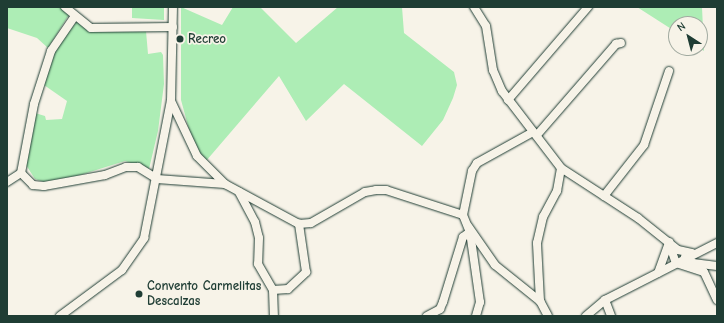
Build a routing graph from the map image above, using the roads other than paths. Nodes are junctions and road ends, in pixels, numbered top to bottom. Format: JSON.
{"nodes":[{"id":1,"x":65,"y":7,"type":"edge"},
{"id":2,"x":173,"y":7,"type":"edge"},
{"id":3,"x":474,"y":7,"type":"edge"},
{"id":4,"x":588,"y":7,"type":"edge"},
{"id":5,"x":75,"y":16,"type":"junction"},
{"id":6,"x":173,"y":27,"type":"junction"},
{"id":7,"x":621,"y":43,"type":"dead end"},
{"id":8,"x":669,"y":71,"type":"dead end"},
{"id":9,"x":508,"y":100,"type":"junction"},
{"id":10,"x":171,"y":101,"type":"junction"},
{"id":11,"x":535,"y":133,"type":"junction"},
{"id":12,"x":561,"y":168,"type":"junction"},
{"id":13,"x":21,"y":173,"type":"junction"},
{"id":14,"x":157,"y":179,"type":"junction"},
{"id":15,"x":7,"y":182,"type":"edge"},
{"id":16,"x":225,"y":184,"type":"junction"},
{"id":17,"x":239,"y":192,"type":"junction"},
{"id":18,"x":604,"y":196,"type":"junction"},
{"id":19,"x":462,"y":215,"type":"junction"},
{"id":20,"x":299,"y":224,"type":"junction"},
{"id":21,"x":469,"y":229,"type":"junction"},
{"id":22,"x":669,"y":242,"type":"junction"},
{"id":23,"x":717,"y":243,"type":"edge"},
{"id":24,"x":692,"y":253,"type":"junction"},
{"id":25,"x":685,"y":257,"type":"junction"},
{"id":26,"x":676,"y":263,"type":"junction"},
{"id":27,"x":717,"y":266,"type":"edge"},
{"id":28,"x":658,"y":273,"type":"junction"},
{"id":29,"x":273,"y":290,"type":"junction"},
{"id":30,"x":605,"y":300,"type":"junction"},
{"id":31,"x":717,"y":300,"type":"edge"},
{"id":32,"x":540,"y":301,"type":"junction"},
{"id":33,"x":60,"y":316,"type":"edge"},
{"id":34,"x":274,"y":316,"type":"edge"},
{"id":35,"x":427,"y":316,"type":"edge"},
{"id":36,"x":476,"y":316,"type":"edge"},
{"id":37,"x":548,"y":316,"type":"edge"},
{"id":38,"x":586,"y":316,"type":"edge"},
{"id":39,"x":611,"y":316,"type":"edge"}],
"edges":[{"from":1,"to":5,"type":"street"},
{"from":2,"to":6,"type":"street"},
{"from":3,"to":9,"type":"street"},
{"from":4,"to":9,"type":"street"},
{"from":5,"to":6,"type":"street"},
{"from":5,"to":13,"type":"street"},
{"from":6,"to":10,"type":"street"},
{"from":7,"to":11,"type":"street"},
{"from":8,"to":18,"type":"street"},
{"from":9,"to":11,"type":"street"},
{"from":10,"to":14,"type":"street"},
{"from":10,"to":16,"type":"street"},
{"from":11,"to":12,"type":"street"},
{"from":11,"to":19,"type":"street"},
{"from":12,"to":18,"type":"street"},
{"from":12,"to":32,"type":"street"},
{"from":13,"to":14,"type":"street"},
{"from":13,"to":15,"type":"street"},
{"from":14,"to":16,"type":"street"},
{"from":14,"to":33,"type":"street"},
{"from":16,"to":17,"type":"street"},
{"from":17,"to":20,"type":"street"},
{"from":17,"to":29,"type":"street"},
{"from":18,"to":22,"type":"street"},
{"from":19,"to":20,"type":"street"},
{"from":19,"to":21,"type":"street"},
{"from":20,"to":29,"type":"street"},
{"from":21,"to":32,"type":"street"},
{"from":21,"to":35,"type":"street"},
{"from":21,"to":36,"type":"street"},
{"from":22,"to":24,"type":"street"},
{"from":22,"to":26,"type":"street"},
{"from":22,"to":28,"type":"street"},
{"from":23,"to":24,"type":"street"},
{"from":24,"to":25,"type":"street"},
{"from":25,"to":26,"type":"street"},
{"from":25,"to":27,"type":"street"},
{"from":26,"to":28,"type":"street"},
{"from":26,"to":31,"type":"street"},
{"from":28,"to":30,"type":"street"},
{"from":29,"to":34,"type":"street"},
{"from":30,"to":38,"type":"street"},
{"from":30,"to":39,"type":"street"},
{"from":32,"to":37,"type":"street"}]}
